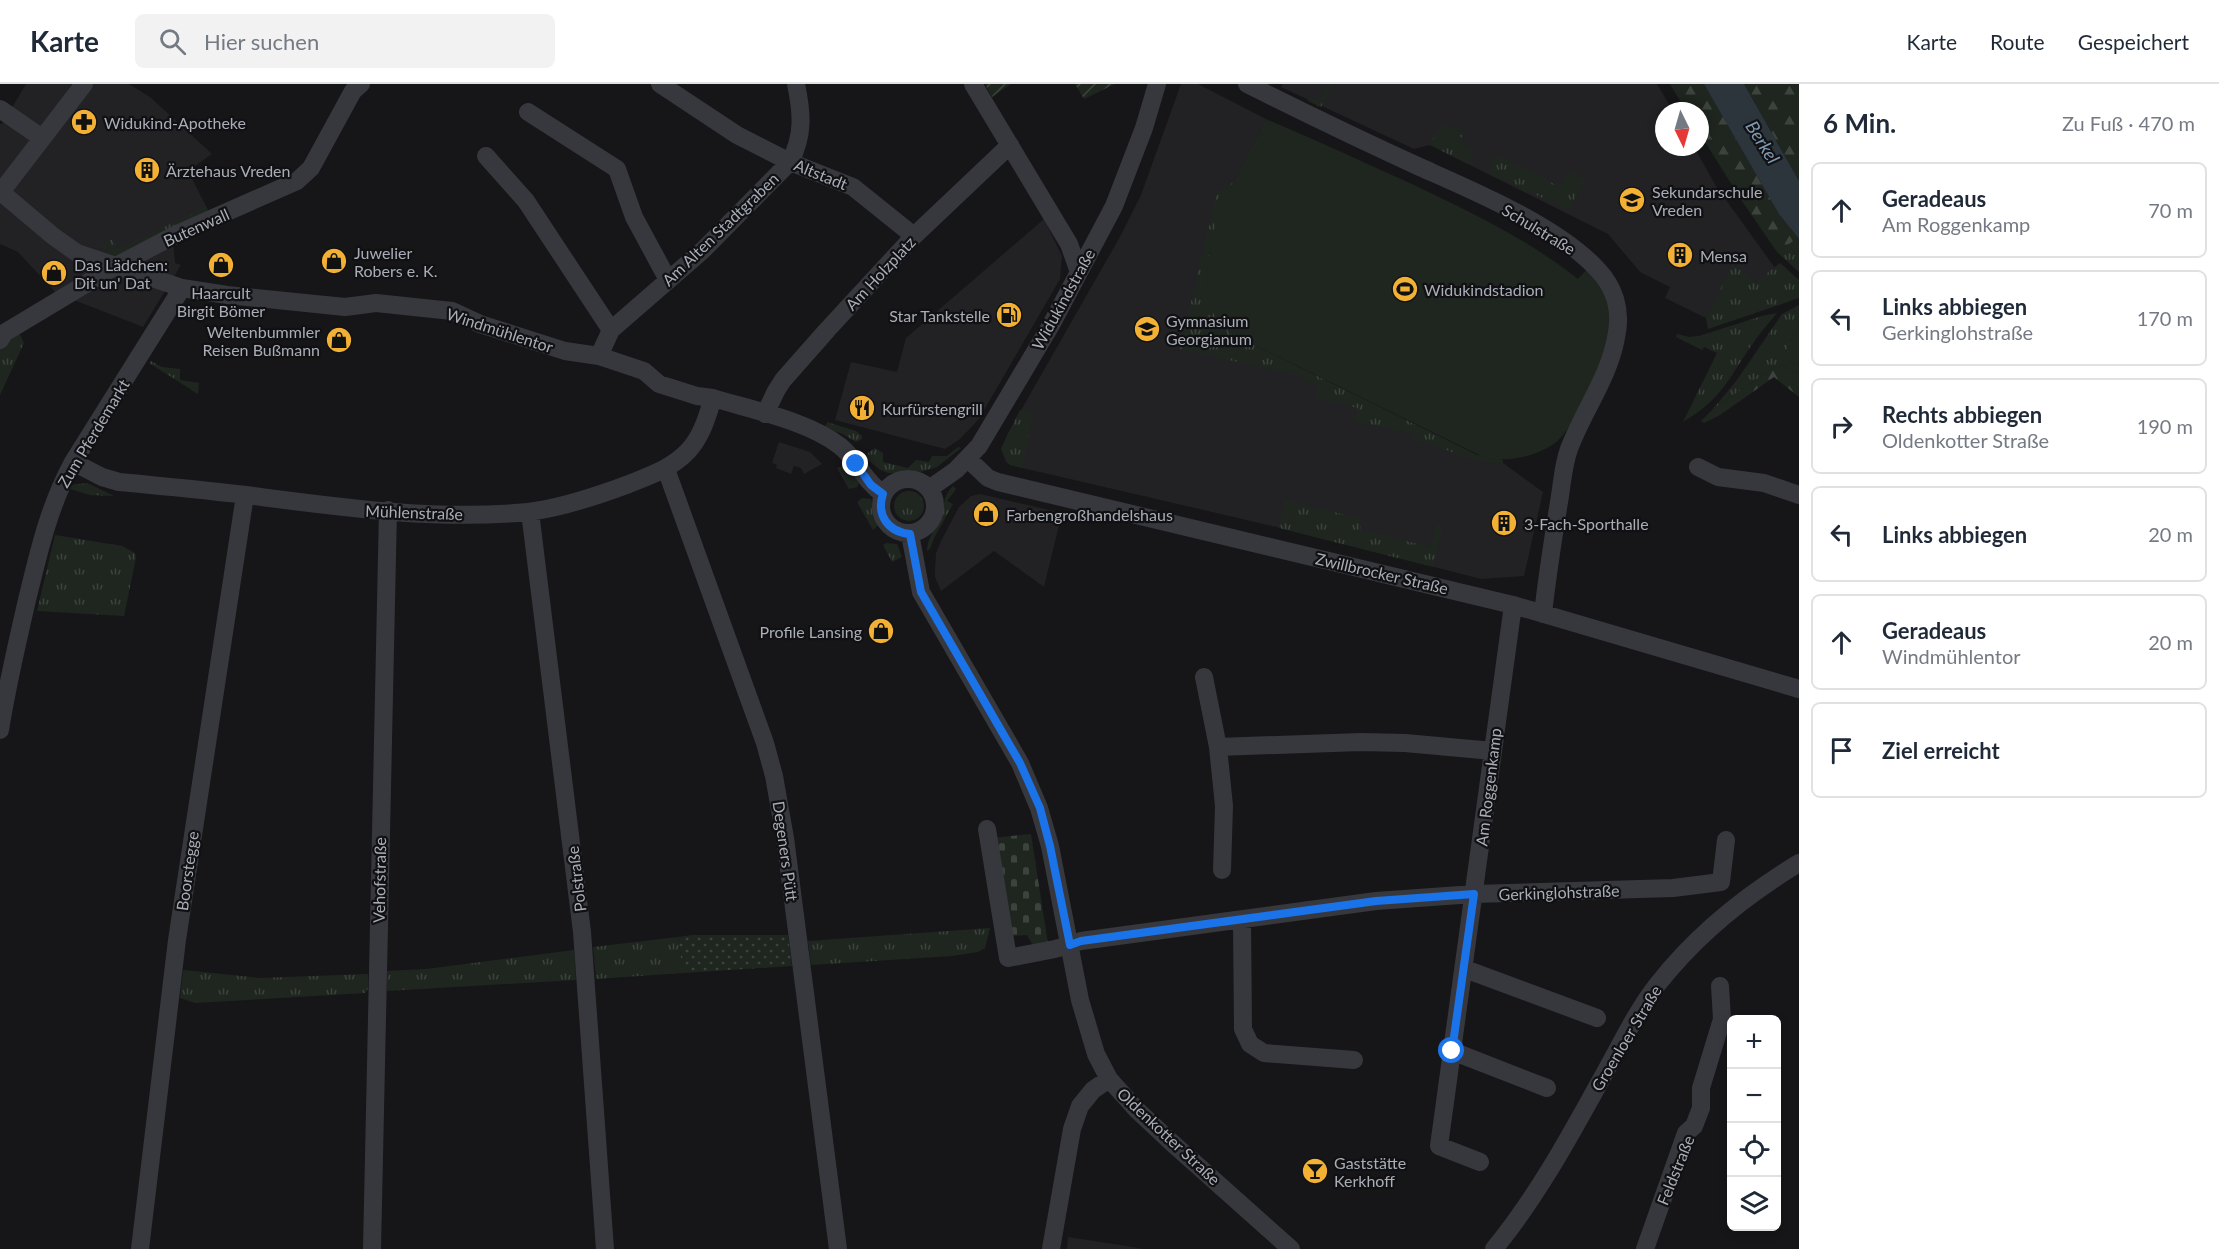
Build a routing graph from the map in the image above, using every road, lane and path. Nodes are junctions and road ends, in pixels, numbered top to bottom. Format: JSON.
{"nodes":[{"id":1,"x":84,"y":84,"type":"edge"},
{"id":2,"x":361,"y":84,"type":"edge"},
{"id":3,"x":660,"y":84,"type":"edge"},
{"id":4,"x":796,"y":84,"type":"edge"},
{"id":5,"x":973,"y":84,"type":"edge"},
{"id":6,"x":1157,"y":84,"type":"edge"},
{"id":7,"x":1247,"y":84,"type":"edge"},
{"id":8,"x":0,"y":109,"type":"edge"},
{"id":9,"x":528,"y":112,"type":"dead end"},
{"id":10,"x":42,"y":138,"type":"junction"},
{"id":11,"x":1010,"y":145,"type":"junction"},
{"id":12,"x":486,"y":156,"type":"dead end"},
{"id":13,"x":790,"y":162,"type":"junction"},
{"id":14,"x":1,"y":192,"type":"edge"},
{"id":15,"x":914,"y":236,"type":"junction"},
{"id":16,"x":114,"y":267,"type":"junction"},
{"id":17,"x":1079,"y":272,"type":"junction"},
{"id":18,"x":668,"y":280,"type":"junction"},
{"id":19,"x":182,"y":288,"type":"junction"},
{"id":20,"x":611,"y":330,"type":"junction"},
{"id":21,"x":0,"y":340,"type":"edge"},
{"id":22,"x":599,"y":356,"type":"junction"},
{"id":23,"x":713,"y":398,"type":"junction"},
{"id":24,"x":765,"y":414,"type":"junction"},
{"id":25,"x":968,"y":459,"type":"junction"},
{"id":26,"x":74,"y":462,"type":"junction"},
{"id":27,"x":1698,"y":467,"type":"dead end"},
{"id":28,"x":666,"y":470,"type":"junction"},
{"id":29,"x":929,"y":489,"type":"junction"},
{"id":30,"x":883,"y":494,"type":"junction"},
{"id":31,"x":245,"y":495,"type":"junction"},
{"id":32,"x":1799,"y":495,"type":"edge"},
{"id":33,"x":388,"y":510,"type":"junction"},
{"id":34,"x":530,"y":512,"type":"junction"},
{"id":35,"x":910,"y":534,"type":"junction"},
{"id":36,"x":1513,"y":604,"type":"junction"},
{"id":37,"x":1543,"y":614,"type":"junction"},
{"id":38,"x":5,"y":669,"type":"edge"},
{"id":39,"x":1204,"y":677,"type":"dead end"},
{"id":40,"x":1799,"y":689,"type":"edge"},
{"id":41,"x":0,"y":730,"type":"edge"},
{"id":42,"x":1218,"y":747,"type":"junction"},
{"id":43,"x":1493,"y":751,"type":"junction"},
{"id":44,"x":987,"y":830,"type":"dead end"},
{"id":45,"x":1726,"y":840,"type":"dead end"},
{"id":46,"x":1799,"y":863,"type":"edge"},
{"id":47,"x":1222,"y":870,"type":"dead end"},
{"id":48,"x":1474,"y":894,"type":"junction"},
{"id":49,"x":1242,"y":920,"type":"junction"},
{"id":50,"x":1070,"y":945,"type":"junction"},
{"id":51,"x":1464,"y":969,"type":"junction"},
{"id":52,"x":1720,"y":986,"type":"dead end"},
{"id":53,"x":1597,"y":1018,"type":"dead end"},
{"id":54,"x":1452,"y":1051,"type":"junction"},
{"id":55,"x":1354,"y":1060,"type":"dead end"},
{"id":56,"x":1109,"y":1079,"type":"junction"},
{"id":57,"x":1547,"y":1088,"type":"dead end"},
{"id":58,"x":1480,"y":1162,"type":"dead end"},
{"id":59,"x":140,"y":1249,"type":"edge"},
{"id":60,"x":372,"y":1249,"type":"edge"},
{"id":61,"x":605,"y":1249,"type":"edge"},
{"id":62,"x":838,"y":1249,"type":"edge"},
{"id":63,"x":1051,"y":1249,"type":"edge"},
{"id":64,"x":1292,"y":1249,"type":"edge"},
{"id":65,"x":1494,"y":1249,"type":"edge"},
{"id":66,"x":1645,"y":1249,"type":"edge"}],
"edges":[{"from":1,"to":10,"type":"street"},
{"from":2,"to":16,"type":"street","name":"Butenwall"},
{"from":3,"to":13,"type":"street","name":"Altstadt"},
{"from":4,"to":13,"type":"street","name":"Am Alten Stadtgraben"},
{"from":5,"to":11,"type":"street"},
{"from":6,"to":17,"type":"street","name":"Widukindstraße"},
{"from":7,"to":37,"type":"street","name":"Schulstraße"},
{"from":8,"to":10,"type":"street"},
{"from":9,"to":18,"type":"street"},
{"from":10,"to":14,"type":"street"},
{"from":11,"to":15,"type":"street","name":"Am Holzplatz"},
{"from":11,"to":17,"type":"street"},
{"from":12,"to":20,"type":"street"},
{"from":13,"to":15,"type":"street","name":"Altstadt"},
{"from":13,"to":18,"type":"street","name":"Am Alten Stadtgraben"},
{"from":14,"to":16,"type":"street","name":"Windmühlentor"},
{"from":15,"to":24,"type":"street","name":"Am Holzplatz"},
{"from":16,"to":19,"type":"street","name":"Windmühlentor"},
{"from":16,"to":21,"type":"street","name":"Butenwall"},
{"from":17,"to":25,"type":"street","name":"Widukindstraße"},
{"from":18,"to":20,"type":"street","name":"Am Alten Stadtgraben"},
{"from":19,"to":22,"type":"street","name":"Windmühlentor"},
{"from":19,"to":26,"type":"street","name":"Zum Pferdemarkt"},
{"from":20,"to":22,"type":"street","name":"Am Alten Stadtgraben"},
{"from":22,"to":23,"type":"street","name":"Windmühlentor"},
{"from":23,"to":24,"type":"street","name":"Windmühlentor"},
{"from":23,"to":28,"type":"street","name":"Mühlenstraße"},
{"from":24,"to":30,"type":"street","name":"Windmühlentor"},
{"from":25,"to":29,"type":"street","name":"Widukindstraße"},
{"from":25,"to":36,"type":"street","name":"Zwillbrocker Straße"},
{"from":26,"to":31,"type":"street","name":"Mühlenstraße"},
{"from":26,"to":38,"type":"street","name":"Zum Pferdemarkt"},
{"from":27,"to":32,"type":"street"},
{"from":28,"to":34,"type":"street","name":"Mühlenstraße"},
{"from":28,"to":62,"type":"street","name":"Degeners Pütt"},
{"from":29,"to":30,"type":"street"},
{"from":29,"to":35,"type":"street"},
{"from":30,"to":35,"type":"street"},
{"from":31,"to":33,"type":"street","name":"Mühlenstraße"},
{"from":31,"to":59,"type":"street","name":"Boorstegge"},
{"from":33,"to":34,"type":"street","name":"Mühlenstraße"},
{"from":33,"to":60,"type":"street","name":"Vehofstraße"},
{"from":34,"to":61,"type":"street","name":"Polstraße"},
{"from":35,"to":50,"type":"street","name":"Oldenkotter Straße"},
{"from":36,"to":37,"type":"street","name":"Zwillbrocker Straße"},
{"from":36,"to":43,"type":"street","name":"Am Roggenkamp"},
{"from":37,"to":40,"type":"street","name":"Zwillbrocker Straße"},
{"from":38,"to":41,"type":"street","name":"Zum Pferdemarkt"},
{"from":39,"to":42,"type":"street"},
{"from":42,"to":43,"type":"street"},
{"from":42,"to":47,"type":"street"},
{"from":43,"to":48,"type":"street","name":"Am Roggenkamp"},
{"from":44,"to":50,"type":"street","name":"Gerkinglohstraße"},
{"from":45,"to":48,"type":"street","name":"Gerkinglohstraße"},
{"from":46,"to":65,"type":"street","name":"Groenloer Straße"},
{"from":48,"to":49,"type":"street","name":"Gerkinglohstraße"},
{"from":48,"to":51,"type":"street","name":"Am Roggenkamp"},
{"from":49,"to":50,"type":"street","name":"Gerkinglohstraße"},
{"from":49,"to":55,"type":"street"},
{"from":50,"to":56,"type":"street","name":"Oldenkotter Straße"},
{"from":51,"to":53,"type":"street"},
{"from":51,"to":54,"type":"street","name":"Am Roggenkamp"},
{"from":52,"to":66,"type":"street","name":"Feldstraße"},
{"from":54,"to":57,"type":"street"},
{"from":54,"to":58,"type":"street","name":"Am Roggenkamp"},
{"from":56,"to":63,"type":"street"},
{"from":56,"to":64,"type":"street","name":"Oldenkotter Straße"}]}
